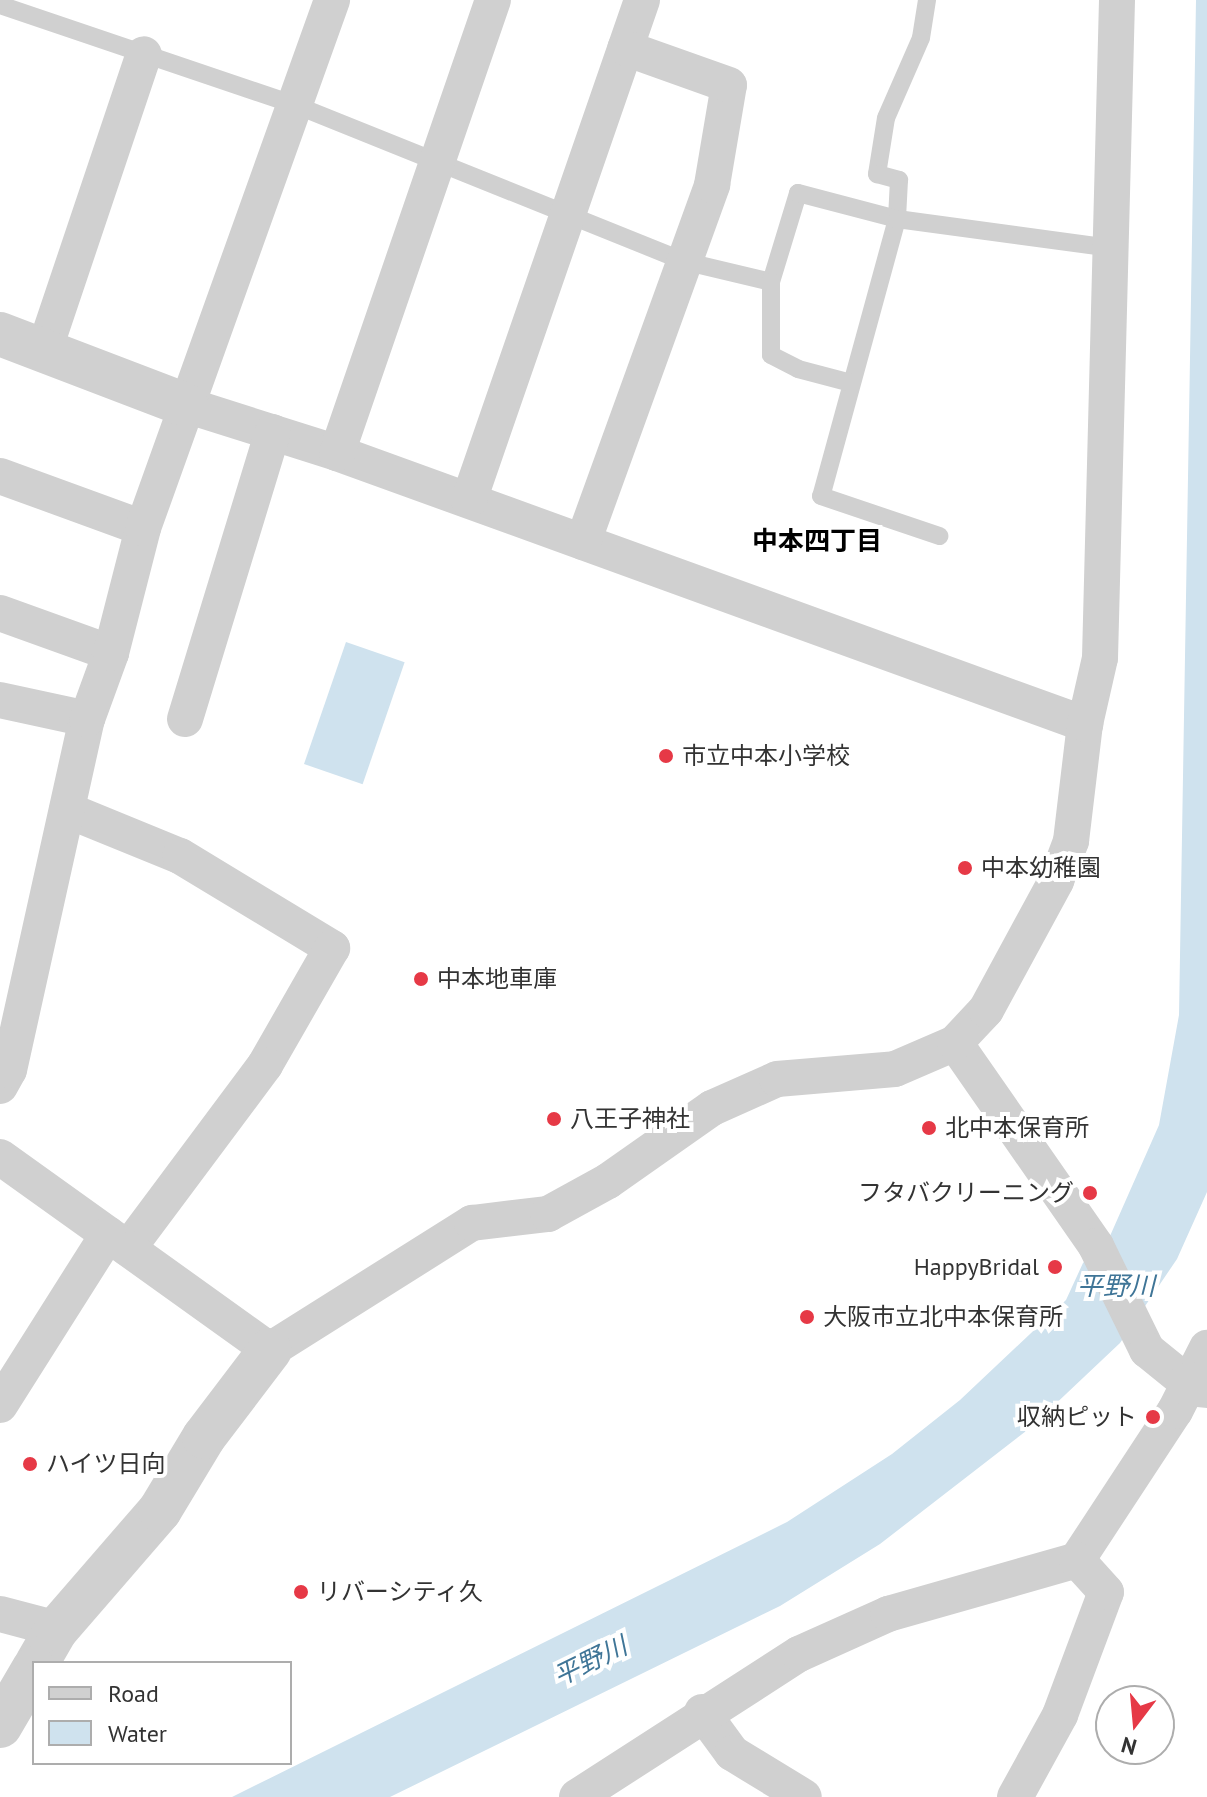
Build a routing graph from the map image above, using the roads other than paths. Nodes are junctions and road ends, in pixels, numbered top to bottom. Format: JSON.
{"nodes":[{"id":1,"x":332,"y":0,"type":"edge"},
{"id":2,"x":493,"y":0,"type":"edge"},
{"id":3,"x":642,"y":0,"type":"edge"},
{"id":4,"x":927,"y":0,"type":"edge"},
{"id":5,"x":1117,"y":0,"type":"edge"},
{"id":6,"x":0,"y":5,"type":"edge"},
{"id":7,"x":625,"y":48,"type":"junction"},
{"id":8,"x":144,"y":54,"type":"junction"},
{"id":9,"x":298,"y":106,"type":"junction"},
{"id":10,"x":438,"y":163,"type":"junction"},
{"id":11,"x":566,"y":214,"type":"junction"},
{"id":12,"x":897,"y":219,"type":"junction"},
{"id":13,"x":1112,"y":248,"type":"junction"},
{"id":14,"x":683,"y":261,"type":"junction"},
{"id":15,"x":771,"y":282,"type":"junction"},
{"id":16,"x":0,"y":334,"type":"edge"},
{"id":17,"x":44,"y":351,"type":"junction"},
{"id":18,"x":851,"y":383,"type":"junction"},
{"id":19,"x":186,"y":405,"type":"junction"},
{"id":20,"x":273,"y":432,"type":"junction"},
{"id":21,"x":337,"y":453,"type":"junction"},
{"id":22,"x":0,"y":476,"type":"edge"},
{"id":23,"x":469,"y":500,"type":"junction"},
{"id":24,"x":143,"y":528,"type":"junction"},
{"id":25,"x":939,"y":536,"type":"dead end"},
{"id":26,"x":583,"y":542,"type":"junction"},
{"id":27,"x":0,"y":613,"type":"edge"},
{"id":28,"x":111,"y":653,"type":"junction"},
{"id":29,"x":0,"y":700,"type":"edge"},
{"id":30,"x":87,"y":719,"type":"junction"},
{"id":31,"x":185,"y":719,"type":"dead end"},
{"id":32,"x":1085,"y":724,"type":"junction"},
{"id":33,"x":67,"y":810,"type":"junction"},
{"id":34,"x":955,"y":1043,"type":"junction"},
{"id":35,"x":0,"y":1086,"type":"edge"},
{"id":36,"x":0,"y":1157,"type":"edge"},
{"id":37,"x":118,"y":1242,"type":"junction"},
{"id":38,"x":270,"y":1350,"type":"junction"},
{"id":39,"x":1201,"y":1372,"type":"edge"},
{"id":40,"x":0,"y":1405,"type":"edge"},
{"id":41,"x":1077,"y":1560,"type":"junction"},
{"id":42,"x":0,"y":1614,"type":"edge"},
{"id":43,"x":43,"y":1653,"type":"edge"},
{"id":44,"x":32,"y":1672,"type":"edge"},
{"id":45,"x":702,"y":1712,"type":"junction"},
{"id":46,"x":0,"y":1726,"type":"edge"},
{"id":47,"x":577,"y":1797,"type":"edge"},
{"id":48,"x":804,"y":1797,"type":"edge"},
{"id":49,"x":1015,"y":1797,"type":"edge"}],
"edges":[{"from":1,"to":9,"type":"street"},
{"from":2,"to":10,"type":"street"},
{"from":3,"to":7,"type":"street"},
{"from":4,"to":12,"type":"lane"},
{"from":5,"to":13,"type":"street"},
{"from":6,"to":8,"type":"lane"},
{"from":7,"to":11,"type":"street"},
{"from":7,"to":14,"type":"street"},
{"from":8,"to":9,"type":"lane"},
{"from":8,"to":17,"type":"street"},
{"from":9,"to":10,"type":"lane"},
{"from":9,"to":19,"type":"street"},
{"from":10,"to":11,"type":"lane"},
{"from":10,"to":21,"type":"street"},
{"from":11,"to":14,"type":"lane"},
{"from":11,"to":23,"type":"street"},
{"from":12,"to":13,"type":"lane"},
{"from":12,"to":15,"type":"lane"},
{"from":12,"to":18,"type":"lane"},
{"from":13,"to":32,"type":"street"},
{"from":14,"to":15,"type":"lane"},
{"from":14,"to":26,"type":"street"},
{"from":15,"to":18,"type":"lane"},
{"from":16,"to":17,"type":"street"},
{"from":17,"to":19,"type":"street"},
{"from":18,"to":25,"type":"lane"},
{"from":19,"to":20,"type":"street"},
{"from":19,"to":24,"type":"street"},
{"from":20,"to":21,"type":"street"},
{"from":20,"to":31,"type":"street"},
{"from":21,"to":23,"type":"street"},
{"from":22,"to":24,"type":"street"},
{"from":23,"to":26,"type":"street"},
{"from":24,"to":28,"type":"street"},
{"from":26,"to":32,"type":"street"},
{"from":27,"to":28,"type":"street"},
{"from":28,"to":30,"type":"street"},
{"from":29,"to":30,"type":"street"},
{"from":30,"to":33,"type":"street"},
{"from":32,"to":34,"type":"street"},
{"from":33,"to":35,"type":"street"},
{"from":33,"to":37,"type":"street"},
{"from":34,"to":38,"type":"street"},
{"from":34,"to":39,"type":"street"},
{"from":36,"to":37,"type":"street"},
{"from":37,"to":38,"type":"street"},
{"from":37,"to":40,"type":"street"},
{"from":38,"to":43,"type":"street"},
{"from":39,"to":41,"type":"street"},
{"from":41,"to":45,"type":"street"},
{"from":41,"to":49,"type":"street"},
{"from":42,"to":43,"type":"street"},
{"from":44,"to":46,"type":"street"},
{"from":45,"to":47,"type":"street"},
{"from":45,"to":48,"type":"street"}]}
